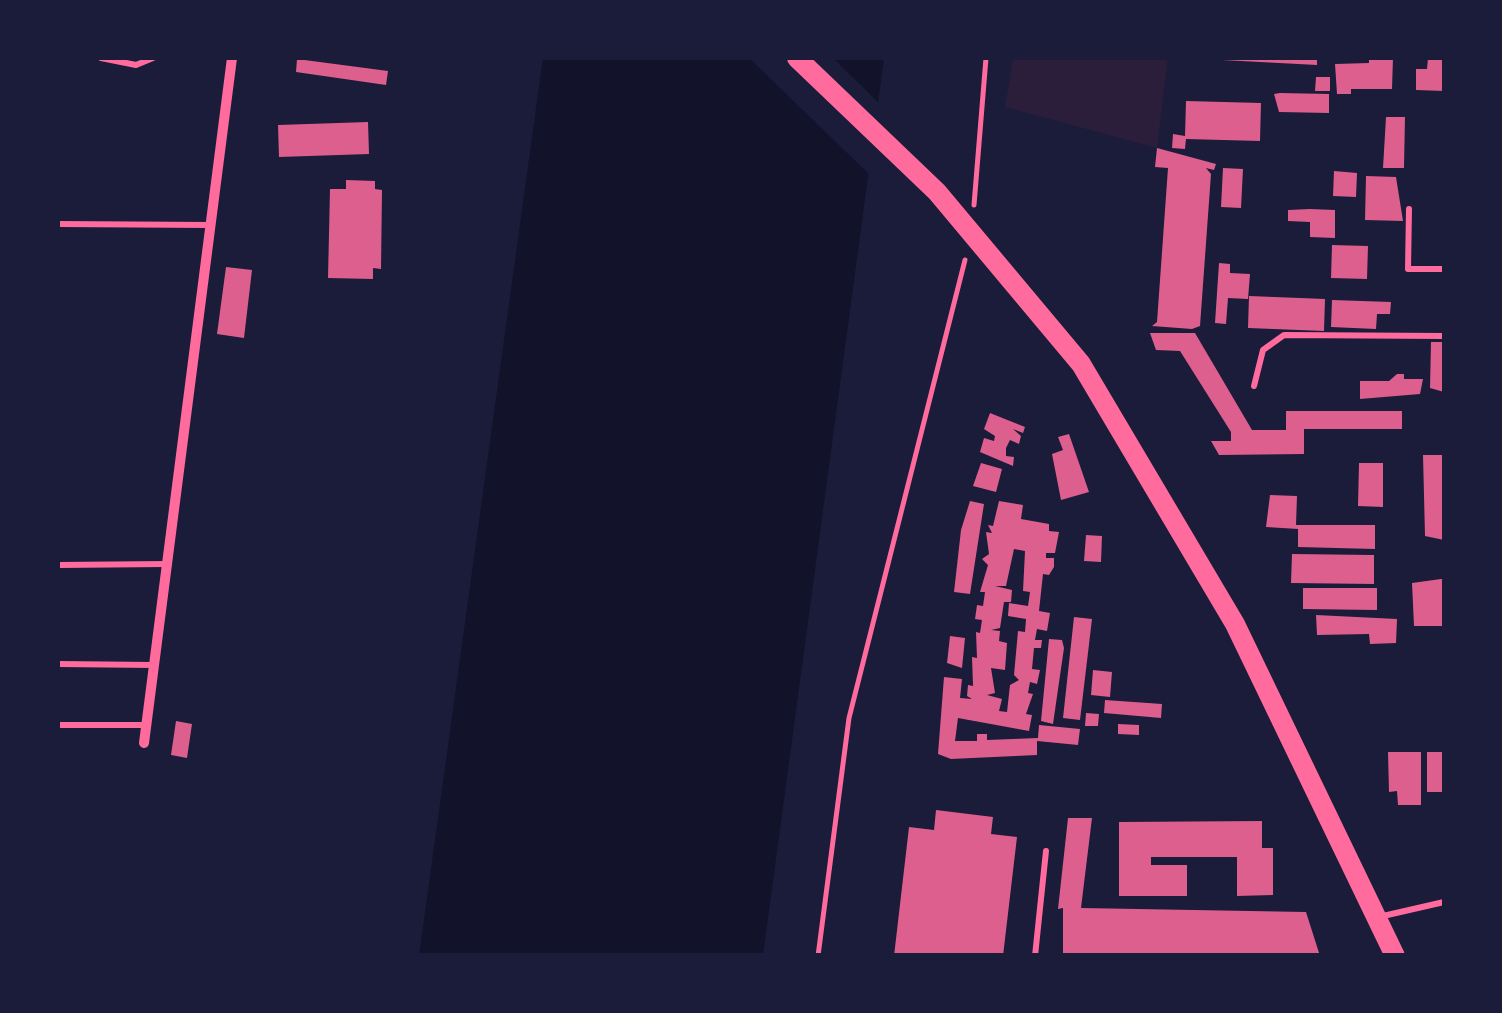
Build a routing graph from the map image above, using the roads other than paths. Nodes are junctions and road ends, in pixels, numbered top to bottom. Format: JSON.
{"nodes":[{"id":1,"x":101,"y":58,"type":"edge"},
{"id":2,"x":153,"y":58,"type":"edge"},
{"id":3,"x":232,"y":58,"type":"edge"},
{"id":4,"x":797,"y":58,"type":"edge"},
{"id":5,"x":1409,"y":210,"type":"dead end"},
{"id":6,"x":58,"y":224,"type":"edge"},
{"id":7,"x":210,"y":225,"type":"junction"},
{"id":8,"x":1444,"y":269,"type":"edge"},
{"id":9,"x":1444,"y":336,"type":"edge"},
{"id":10,"x":1254,"y":386,"type":"dead end"},
{"id":11,"x":166,"y":564,"type":"junction"},
{"id":12,"x":58,"y":565,"type":"edge"},
{"id":13,"x":58,"y":664,"type":"edge"},
{"id":14,"x":154,"y":665,"type":"junction"},
{"id":15,"x":58,"y":725,"type":"edge"},
{"id":16,"x":146,"y":725,"type":"junction"},
{"id":17,"x":144,"y":743,"type":"dead end"},
{"id":18,"x":1046,"y":851,"type":"dead end"},
{"id":19,"x":1444,"y":902,"type":"edge"},
{"id":20,"x":1377,"y":918,"type":"junction"},
{"id":21,"x":1035,"y":956,"type":"edge"},
{"id":22,"x":1396,"y":956,"type":"edge"}],
"edges":[{"from":1,"to":2,"type":"lane"},
{"from":3,"to":7,"type":"street"},
{"from":4,"to":20,"type":"main road"},
{"from":5,"to":8,"type":"lane"},
{"from":6,"to":7,"type":"lane"},
{"from":7,"to":11,"type":"street"},
{"from":9,"to":10,"type":"lane"},
{"from":11,"to":12,"type":"lane"},
{"from":11,"to":14,"type":"street"},
{"from":13,"to":14,"type":"lane"},
{"from":14,"to":16,"type":"street"},
{"from":15,"to":16,"type":"lane"},
{"from":16,"to":17,"type":"street"},
{"from":18,"to":21,"type":"lane"},
{"from":19,"to":20,"type":"lane"},
{"from":20,"to":22,"type":"main road"}]}
